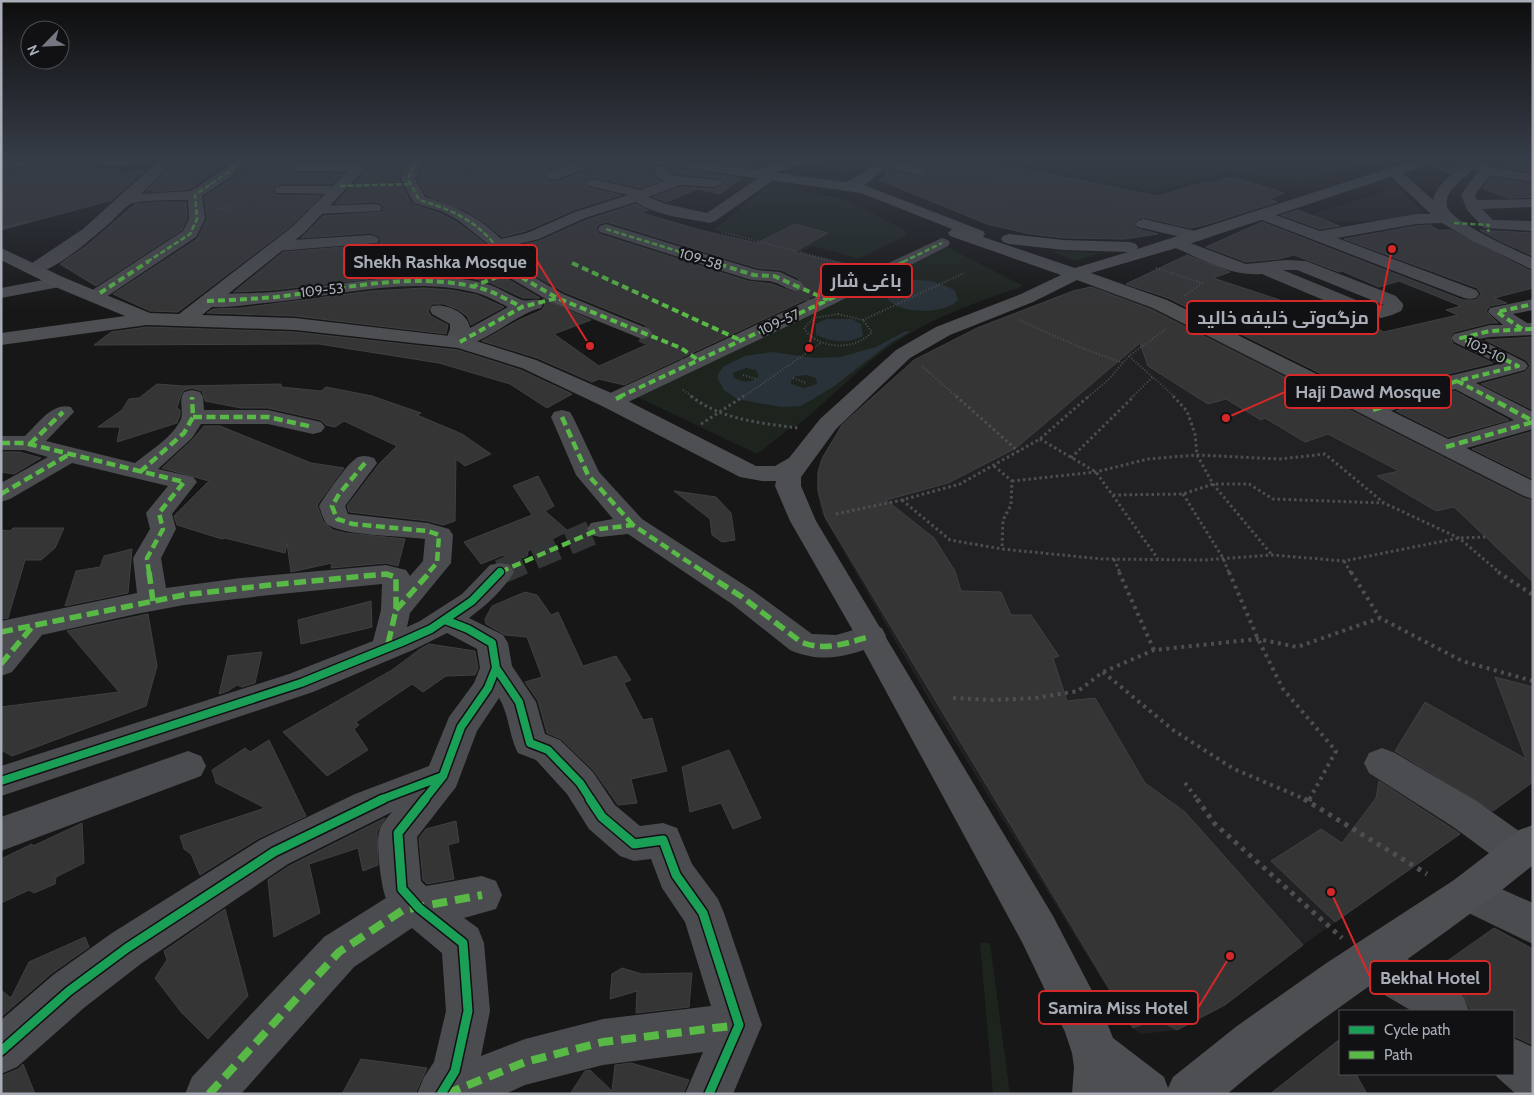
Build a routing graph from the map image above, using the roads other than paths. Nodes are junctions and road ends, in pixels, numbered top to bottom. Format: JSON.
{"nodes":[{"id":1,"x":115,"y":209,"type":"edge"},
{"id":2,"x":195,"y":209,"type":"edge"},
{"id":3,"x":342,"y":209,"type":"edge"},
{"id":4,"x":447,"y":209,"type":"edge"},
{"id":5,"x":600,"y":209,"type":"edge"},
{"id":6,"x":655,"y":209,"type":"edge"},
{"id":7,"x":670,"y":209,"type":"edge"},
{"id":8,"x":723,"y":209,"type":"edge"},
{"id":9,"x":903,"y":209,"type":"edge"},
{"id":10,"x":1280,"y":209,"type":"edge"},
{"id":11,"x":1435,"y":209,"type":"edge"},
{"id":12,"x":1441,"y":209,"type":"edge"},
{"id":13,"x":1474,"y":209,"type":"edge"},
{"id":14,"x":316,"y":210,"type":"joint"},
{"id":15,"x":642,"y":214,"type":"dead end"},
{"id":16,"x":1262,"y":215,"type":"junction"},
{"id":17,"x":1445,"y":218,"type":"junction"},
{"id":18,"x":624,"y":222,"type":"dead end"},
{"id":19,"x":1143,"y":224,"type":"tunnel mouth"},
{"id":20,"x":1533,"y":226,"type":"edge"},
{"id":21,"x":353,"y":228,"type":"dead end"},
{"id":22,"x":1489,"y":228,"type":"junction"},
{"id":23,"x":298,"y":230,"type":"junction"},
{"id":24,"x":954,"y":235,"type":"junction"},
{"id":25,"x":1198,"y":236,"type":"junction"},
{"id":26,"x":1320,"y":236,"type":"junction"},
{"id":27,"x":371,"y":240,"type":"dead end"},
{"id":28,"x":1177,"y":243,"type":"junction"},
{"id":29,"x":497,"y":245,"type":"junction"},
{"id":30,"x":277,"y":246,"type":"junction"},
{"id":31,"x":1148,"y":250,"type":"junction"},
{"id":32,"x":1,"y":253,"type":"edge"},
{"id":33,"x":1533,"y":256,"type":"edge"},
{"id":34,"x":1533,"y":265,"type":"edge"},
{"id":35,"x":1263,"y":268,"type":"junction"},
{"id":36,"x":35,"y":269,"type":"junction"},
{"id":37,"x":513,"y":271,"type":"junction"},
{"id":38,"x":1080,"y":271,"type":"junction"},
{"id":39,"x":59,"y":282,"type":"junction"},
{"id":40,"x":1026,"y":284,"type":"junction"},
{"id":41,"x":795,"y":286,"type":"tunnel mouth"},
{"id":42,"x":471,"y":287,"type":"junction"},
{"id":43,"x":100,"y":292,"type":"dead end"},
{"id":44,"x":1,"y":293,"type":"edge"},
{"id":45,"x":1134,"y":294,"type":"junction"},
{"id":46,"x":1458,"y":297,"type":"dead end"},
{"id":47,"x":557,"y":298,"type":"junction"},
{"id":48,"x":207,"y":301,"type":"junction"},
{"id":49,"x":236,"y":302,"type":"junction"},
{"id":50,"x":1533,"y":304,"type":"edge"},
{"id":51,"x":522,"y":307,"type":"junction"},
{"id":52,"x":440,"y":310,"type":"dead end"},
{"id":53,"x":147,"y":319,"type":"junction"},
{"id":54,"x":184,"y":320,"type":"junction"},
{"id":55,"x":217,"y":320,"type":"junction"},
{"id":56,"x":1527,"y":329,"type":"edge"},
{"id":57,"x":642,"y":333,"type":"tunnel mouth"},
{"id":58,"x":1,"y":339,"type":"edge"},
{"id":59,"x":457,"y":342,"type":"junction"},
{"id":60,"x":1457,"y":381,"type":"junction"},
{"id":61,"x":616,"y":398,"type":"dead end"},
{"id":62,"x":1373,"y":410,"type":"junction"},
{"id":63,"x":63,"y":412,"type":"dead end"},
{"id":64,"x":562,"y":417,"type":"dead end"},
{"id":65,"x":1533,"y":421,"type":"edge"},
{"id":66,"x":313,"y":427,"type":"dead end"},
{"id":67,"x":1,"y":443,"type":"edge"},
{"id":68,"x":30,"y":444,"type":"junction"},
{"id":69,"x":1446,"y":447,"type":"junction"},
{"id":70,"x":68,"y":455,"type":"junction"},
{"id":71,"x":365,"y":463,"type":"dead end"},
{"id":72,"x":798,"y":463,"type":"junction"},
{"id":73,"x":140,"y":472,"type":"junction"},
{"id":74,"x":1533,"y":491,"type":"edge"},
{"id":75,"x":1,"y":494,"type":"edge"},
{"id":76,"x":633,"y":525,"type":"junction"},
{"id":77,"x":600,"y":529,"type":"tunnel mouth"},
{"id":78,"x":500,"y":572,"type":"tunnel mouth"},
{"id":79,"x":153,"y":600,"type":"junction"},
{"id":80,"x":396,"y":610,"type":"junction"},
{"id":81,"x":445,"y":620,"type":"junction"},
{"id":82,"x":32,"y":627,"type":"junction"},
{"id":83,"x":1,"y":632,"type":"edge"},
{"id":84,"x":871,"y":636,"type":"junction"},
{"id":85,"x":387,"y":648,"type":"junction"},
{"id":86,"x":1,"y":664,"type":"edge"},
{"id":87,"x":496,"y":668,"type":"junction"},
{"id":88,"x":1382,"y":763,"type":"dead end"},
{"id":89,"x":188,"y":766,"type":"dead end"},
{"id":90,"x":443,"y":776,"type":"junction"},
{"id":91,"x":1,"y":781,"type":"edge"},
{"id":92,"x":1,"y":834,"type":"edge"},
{"id":93,"x":1529,"y":846,"type":"edge"},
{"id":94,"x":1468,"y":893,"type":"junction"},
{"id":95,"x":482,"y":895,"type":"dead end"},
{"id":96,"x":419,"y":908,"type":"junction"},
{"id":97,"x":1533,"y":924,"type":"edge"},
{"id":98,"x":1367,"y":961,"type":"junction"},
{"id":99,"x":1447,"y":1010,"type":"edge"},
{"id":100,"x":739,"y":1024,"type":"junction"},
{"id":101,"x":1,"y":1051,"type":"edge"},
{"id":102,"x":1514,"y":1062,"type":"edge"},
{"id":103,"x":1096,"y":1074,"type":"edge"},
{"id":104,"x":1533,"y":1077,"type":"edge"},
{"id":105,"x":210,"y":1094,"type":"edge"},
{"id":106,"x":441,"y":1094,"type":"edge"},
{"id":107,"x":446,"y":1094,"type":"edge"},
{"id":108,"x":709,"y":1094,"type":"edge"},
{"id":109,"x":1147,"y":1094,"type":"edge"},
{"id":110,"x":1190,"y":1094,"type":"edge"}],
"edges":[{"from":1,"to":36,"type":"street"},
{"from":2,"to":43,"type":"street"},
{"from":3,"to":14,"type":"street"},
{"from":4,"to":29,"type":"street"},
{"from":5,"to":29,"type":"street"},
{"from":6,"to":15,"type":"street"},
{"from":7,"to":8,"type":"street"},
{"from":9,"to":24,"type":"main road"},
{"from":10,"to":16,"type":"main road"},
{"from":11,"to":17,"type":"street"},
{"from":12,"to":17,"type":"street"},
{"from":13,"to":22,"type":"street"},
{"from":14,"to":23,"type":"main road"},
{"from":16,"to":25,"type":"main road"},
{"from":16,"to":26,"type":"street"},
{"from":17,"to":26,"type":"street"},
{"from":17,"to":34,"type":"street"},
{"from":18,"to":41,"type":"street","name":"109-58"},
{"from":19,"to":25,"type":"street"},
{"from":20,"to":22,"type":"street"},
{"from":21,"to":23,"type":"street"},
{"from":22,"to":33,"type":"street"},
{"from":23,"to":30,"type":"main road"},
{"from":24,"to":31,"type":"main road"},
{"from":24,"to":38,"type":"main road"},
{"from":24,"to":40,"type":"main road"},
{"from":24,"to":61,"type":"street","name":"109-57"},
{"from":25,"to":28,"type":"main road"},
{"from":26,"to":46,"type":"street"},
{"from":27,"to":30,"type":"street"},
{"from":28,"to":31,"type":"main road"},
{"from":28,"to":35,"type":"street"},
{"from":29,"to":37,"type":"street"},
{"from":30,"to":48,"type":"main road"},
{"from":31,"to":38,"type":"main road"},
{"from":31,"to":45,"type":"main road"},
{"from":32,"to":36,"type":"main road"},
{"from":35,"to":35,"type":"street"},
{"from":36,"to":39,"type":"main road"},
{"from":37,"to":42,"type":"street"},
{"from":37,"to":47,"type":"street"},
{"from":38,"to":40,"type":"main road"},
{"from":38,"to":45,"type":"main road"},
{"from":39,"to":44,"type":"street"},
{"from":39,"to":53,"type":"main road"},
{"from":40,"to":72,"type":"main road"},
{"from":42,"to":49,"type":"street","name":"109-53"},
{"from":42,"to":51,"type":"street","name":"109-53"},
{"from":45,"to":62,"type":"main road"},
{"from":47,"to":51,"type":"street"},
{"from":47,"to":57,"type":"street"},
{"from":48,"to":49,"type":"street","name":"109-53"},
{"from":48,"to":54,"type":"main road"},
{"from":49,"to":55,"type":"street"},
{"from":50,"to":56,"type":"street"},
{"from":51,"to":59,"type":"street"},
{"from":52,"to":59,"type":"street"},
{"from":53,"to":54,"type":"main road"},
{"from":53,"to":58,"type":"main road"},
{"from":54,"to":55,"type":"main road"},
{"from":55,"to":59,"type":"main road"},
{"from":56,"to":60,"type":"street","name":"103-10"},
{"from":59,"to":72,"type":"main road"},
{"from":60,"to":62,"type":"street"},
{"from":60,"to":65,"type":"street"},
{"from":62,"to":69,"type":"main road"},
{"from":63,"to":68,"type":"street"},
{"from":64,"to":76,"type":"street"},
{"from":65,"to":69,"type":"street"},
{"from":66,"to":73,"type":"street"},
{"from":67,"to":68,"type":"street"},
{"from":68,"to":70,"type":"street"},
{"from":69,"to":74,"type":"main road"},
{"from":70,"to":73,"type":"street"},
{"from":70,"to":75,"type":"street"},
{"from":71,"to":80,"type":"street"},
{"from":72,"to":84,"type":"main road"},
{"from":73,"to":79,"type":"street"},
{"from":76,"to":77,"type":"street"},
{"from":76,"to":84,"type":"street"},
{"from":78,"to":81,"type":"street"},
{"from":79,"to":80,"type":"street"},
{"from":79,"to":82,"type":"street"},
{"from":80,"to":85,"type":"street"},
{"from":81,"to":85,"type":"street"},
{"from":81,"to":87,"type":"street"},
{"from":82,"to":83,"type":"street"},
{"from":82,"to":86,"type":"street"},
{"from":84,"to":103,"type":"main road"},
{"from":85,"to":91,"type":"street"},
{"from":87,"to":90,"type":"street"},
{"from":87,"to":100,"type":"street"},
{"from":88,"to":93,"type":"street"},
{"from":89,"to":92,"type":"street"},
{"from":90,"to":96,"type":"street"},
{"from":90,"to":101,"type":"street"},
{"from":93,"to":94,"type":"main road"},
{"from":94,"to":97,"type":"street"},
{"from":94,"to":98,"type":"main road"},
{"from":95,"to":96,"type":"street"},
{"from":96,"to":105,"type":"street"},
{"from":96,"to":106,"type":"street"},
{"from":98,"to":99,"type":"street"},
{"from":98,"to":110,"type":"main road"},
{"from":100,"to":107,"type":"street"},
{"from":100,"to":108,"type":"street"},
{"from":102,"to":104,"type":"street"},
{"from":103,"to":109,"type":"main road"}]}
